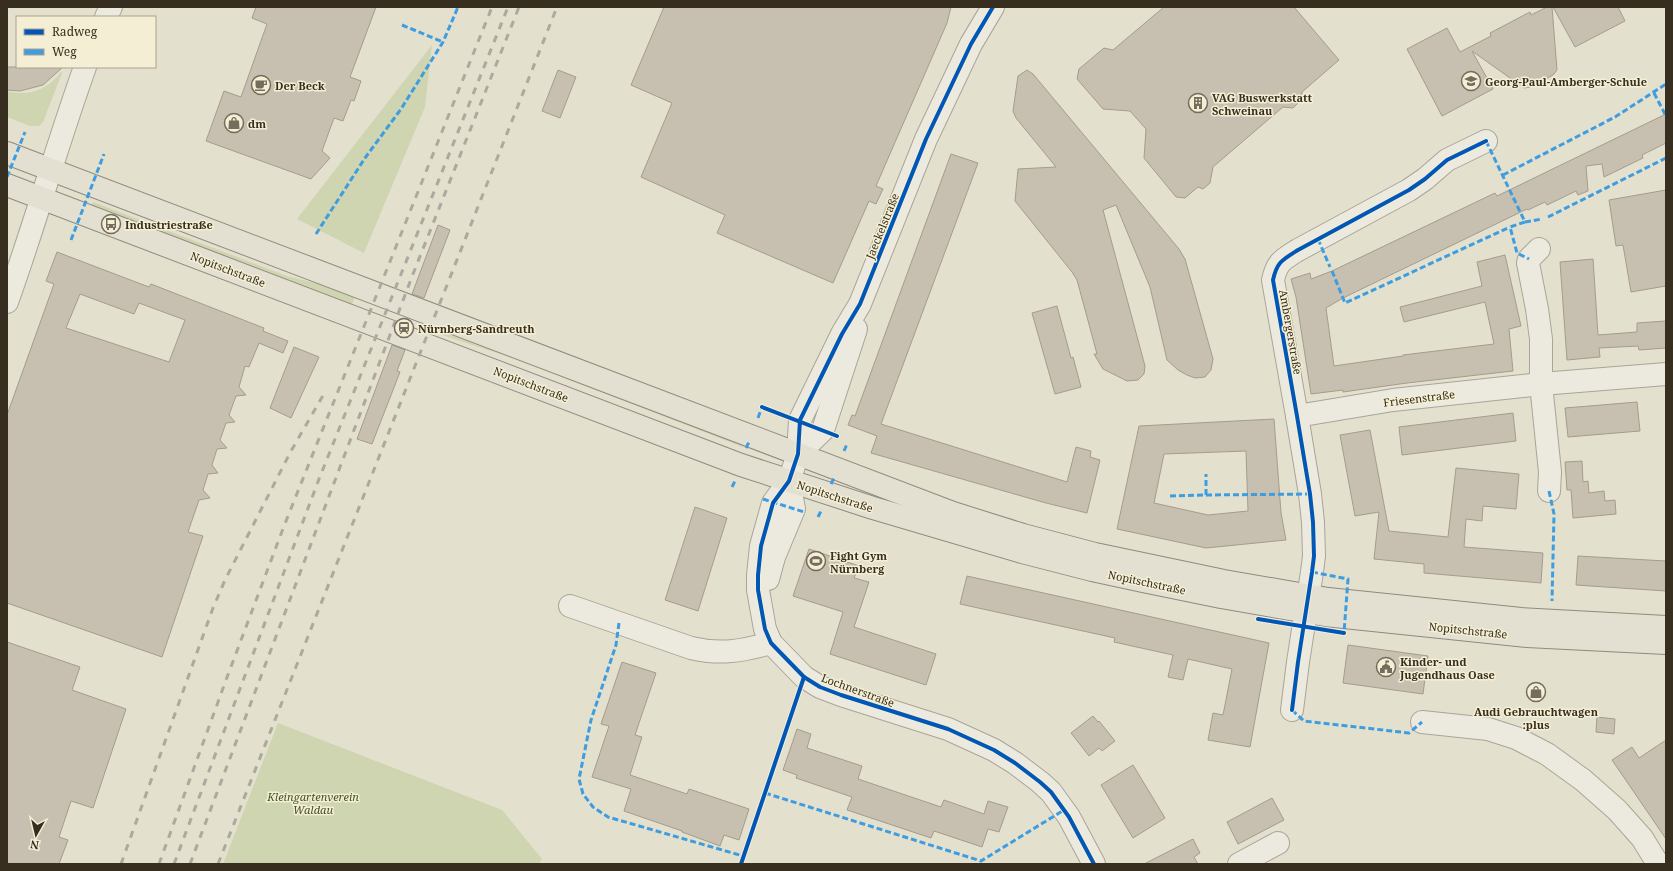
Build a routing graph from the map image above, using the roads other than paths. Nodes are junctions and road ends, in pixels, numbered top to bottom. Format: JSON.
{"nodes":[{"id":1,"x":111,"y":7,"type":"edge"},
{"id":2,"x":993,"y":7,"type":"edge"},
{"id":3,"x":106,"y":16,"type":"edge"},
{"id":4,"x":84,"y":68,"type":"edge"},
{"id":5,"x":1486,"y":141,"type":"dead end"},
{"id":6,"x":7,"y":153,"type":"edge"},
{"id":7,"x":52,"y":169,"type":"junction"},
{"id":8,"x":7,"y":185,"type":"edge"},
{"id":9,"x":42,"y":199,"type":"junction"},
{"id":10,"x":1539,"y":249,"type":"dead end"},
{"id":11,"x":7,"y":302,"type":"edge"},
{"id":12,"x":1666,"y":374,"type":"edge"},
{"id":13,"x":1541,"y":384,"type":"junction"},
{"id":14,"x":1297,"y":416,"type":"junction"},
{"id":15,"x":798,"y":454,"type":"junction"},
{"id":16,"x":790,"y":481,"type":"junction"},
{"id":17,"x":1549,"y":491,"type":"dead end"},
{"id":18,"x":1307,"y":604,"type":"junction"},
{"id":19,"x":570,"y":606,"type":"dead end"},
{"id":20,"x":1666,"y":627,"type":"edge"},
{"id":21,"x":771,"y":643,"type":"junction"},
{"id":22,"x":1666,"y":643,"type":"edge"},
{"id":23,"x":1292,"y":710,"type":"dead end"},
{"id":24,"x":1422,"y":722,"type":"dead end"},
{"id":25,"x":1278,"y":843,"type":"dead end"},
{"id":26,"x":1094,"y":864,"type":"edge"},
{"id":27,"x":1239,"y":864,"type":"edge"},
{"id":28,"x":1658,"y":864,"type":"edge"}],
"edges":[{"from":1,"to":3,"type":"street"},
{"from":2,"to":15,"type":"street","name":"Jaeckelstraße"},
{"from":4,"to":7,"type":"street"},
{"from":5,"to":14,"type":"street","name":"Ambergerstraße"},
{"from":6,"to":7,"type":"main road","name":"Nopitschstraße"},
{"from":7,"to":9,"type":"street"},
{"from":7,"to":15,"type":"main road","name":"Nopitschstraße"},
{"from":8,"to":9,"type":"main road","name":"Nopitschstraße"},
{"from":9,"to":11,"type":"street"},
{"from":9,"to":16,"type":"main road","name":"Nopitschstraße"},
{"from":10,"to":13,"type":"street"},
{"from":12,"to":13,"type":"street","name":"Friesenstraße"},
{"from":13,"to":14,"type":"street","name":"Friesenstraße"},
{"from":13,"to":17,"type":"street"},
{"from":14,"to":18,"type":"street","name":"Ambergerstraße"},
{"from":15,"to":16,"type":"street","name":"Lochnerstraße"},
{"from":15,"to":18,"type":"main road","name":"Nopitschstraße"},
{"from":16,"to":18,"type":"main road","name":"Nopitschstraße"},
{"from":16,"to":21,"type":"street","name":"Lochnerstraße"},
{"from":18,"to":20,"type":"main road","name":"Nopitschstraße"},
{"from":18,"to":22,"type":"main road","name":"Nopitschstraße"},
{"from":18,"to":23,"type":"street","name":"Ambergerstraße"},
{"from":19,"to":21,"type":"street"},
{"from":21,"to":26,"type":"street","name":"Lochnerstraße"},
{"from":24,"to":28,"type":"street"},
{"from":25,"to":27,"type":"street"}]}
